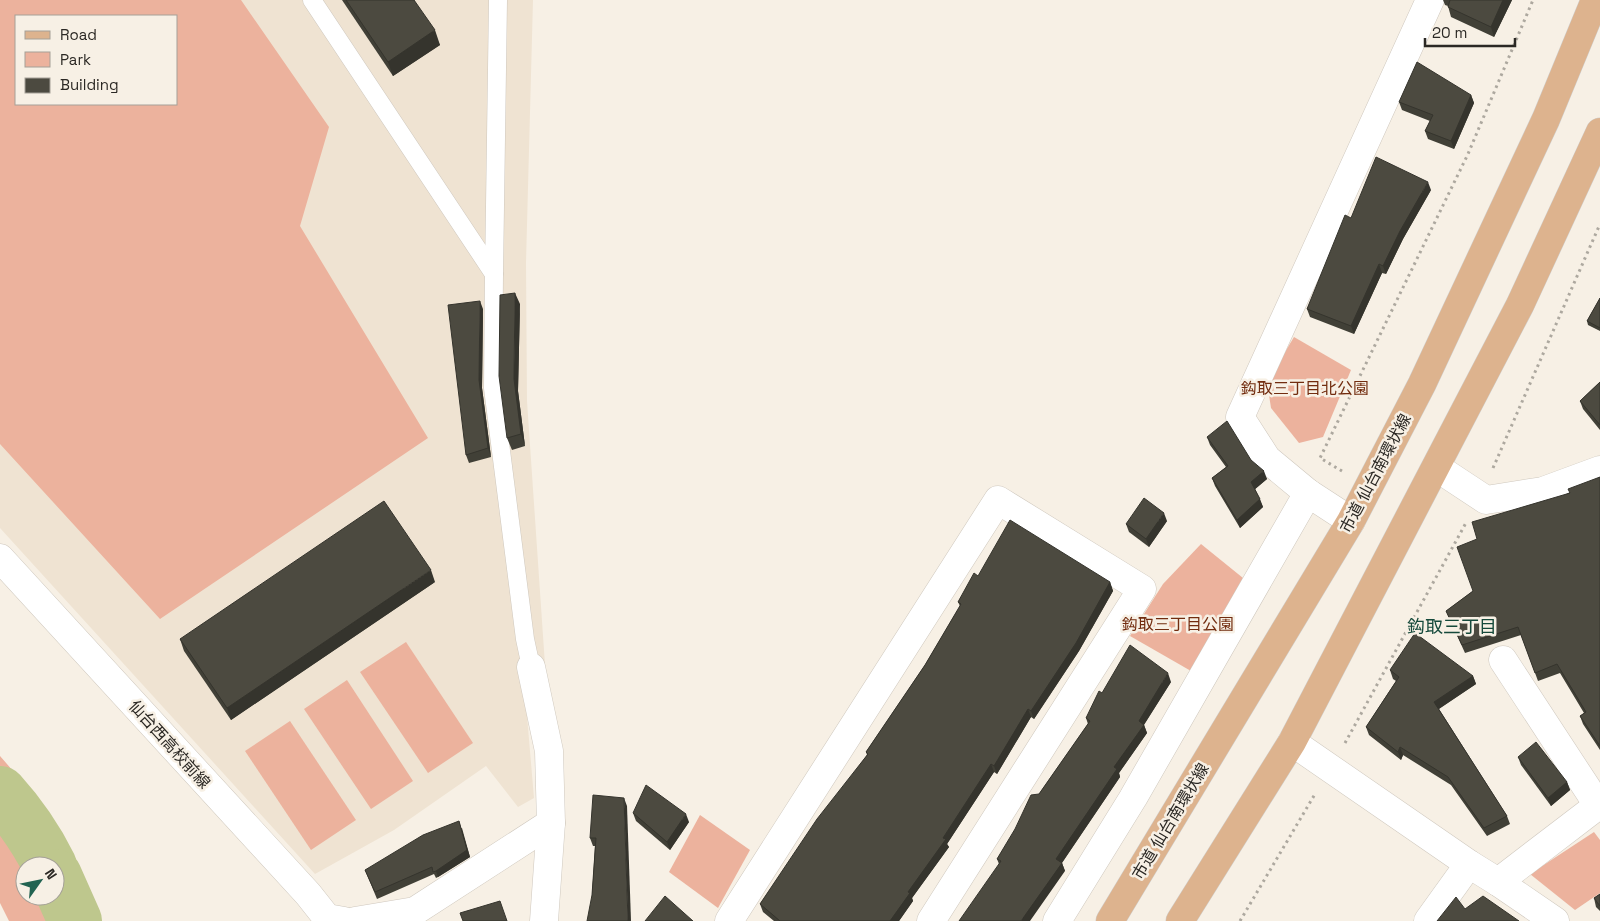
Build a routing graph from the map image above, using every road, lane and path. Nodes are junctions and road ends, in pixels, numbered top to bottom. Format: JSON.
{"nodes":[{"id":1,"x":312,"y":0,"type":"edge"},
{"id":2,"x":498,"y":0,"type":"edge"},
{"id":3,"x":1430,"y":0,"type":"edge"},
{"id":4,"x":1533,"y":0,"type":"edge"},
{"id":5,"x":1594,"y":0,"type":"edge"},
{"id":6,"x":1600,"y":132,"type":"edge"},
{"id":7,"x":1600,"y":224,"type":"edge"},
{"id":8,"x":494,"y":274,"type":"junction"},
{"id":9,"x":1436,"y":467,"type":"junction"},
{"id":10,"x":1343,"y":470,"type":"dead end"},
{"id":11,"x":1600,"y":470,"type":"edge"},
{"id":12,"x":1308,"y":494,"type":"junction"},
{"id":13,"x":1481,"y":497,"type":"junction"},
{"id":14,"x":1351,"y":521,"type":"junction"},
{"id":15,"x":0,"y":558,"type":"edge"},
{"id":16,"x":1503,"y":660,"type":"dead end"},
{"id":17,"x":531,"y":667,"type":"joint"},
{"id":18,"x":1292,"y":742,"type":"junction"},
{"id":19,"x":1331,"y":768,"type":"junction"},
{"id":20,"x":1599,"y":804,"type":"edge"},
{"id":21,"x":551,"y":823,"type":"junction"},
{"id":22,"x":1469,"y":864,"type":"junction"},
{"id":23,"x":1498,"y":882,"type":"junction"},
{"id":24,"x":333,"y":920,"type":"edge"},
{"id":25,"x":354,"y":921,"type":"edge"},
{"id":26,"x":544,"y":921,"type":"edge"},
{"id":27,"x":729,"y":921,"type":"edge"},
{"id":28,"x":931,"y":921,"type":"edge"},
{"id":29,"x":1057,"y":921,"type":"edge"},
{"id":30,"x":1110,"y":921,"type":"edge"},
{"id":31,"x":1180,"y":921,"type":"edge"},
{"id":32,"x":1240,"y":921,"type":"edge"},
{"id":33,"x":1428,"y":921,"type":"edge"},
{"id":34,"x":1555,"y":921,"type":"edge"}],
"edges":[{"from":1,"to":8,"type":"lane"},
{"from":2,"to":8,"type":"lane"},
{"from":3,"to":12,"type":"street"},
{"from":4,"to":10,"type":"path"},
{"from":5,"to":14,"type":"main road","name":"市道 仙台南環状線"},
{"from":6,"to":9,"type":"main road"},
{"from":7,"to":13,"type":"path"},
{"from":8,"to":17,"type":"lane"},
{"from":9,"to":13,"type":"street"},
{"from":9,"to":18,"type":"main road"},
{"from":11,"to":13,"type":"street"},
{"from":12,"to":14,"type":"street"},
{"from":12,"to":29,"type":"street"},
{"from":13,"to":19,"type":"path"},
{"from":14,"to":30,"type":"main road","name":"市道 仙台南環状線"},
{"from":15,"to":24,"type":"street","name":"仙台西高校前線"},
{"from":16,"to":20,"type":"street"},
{"from":17,"to":21,"type":"street"},
{"from":18,"to":19,"type":"street"},
{"from":18,"to":31,"type":"main road"},
{"from":19,"to":22,"type":"street"},
{"from":19,"to":32,"type":"path"},
{"from":20,"to":23,"type":"street"},
{"from":21,"to":25,"type":"street"},
{"from":21,"to":26,"type":"street"},
{"from":22,"to":23,"type":"street"},
{"from":22,"to":33,"type":"street"},
{"from":23,"to":34,"type":"street"},
{"from":27,"to":28,"type":"street"}]}
